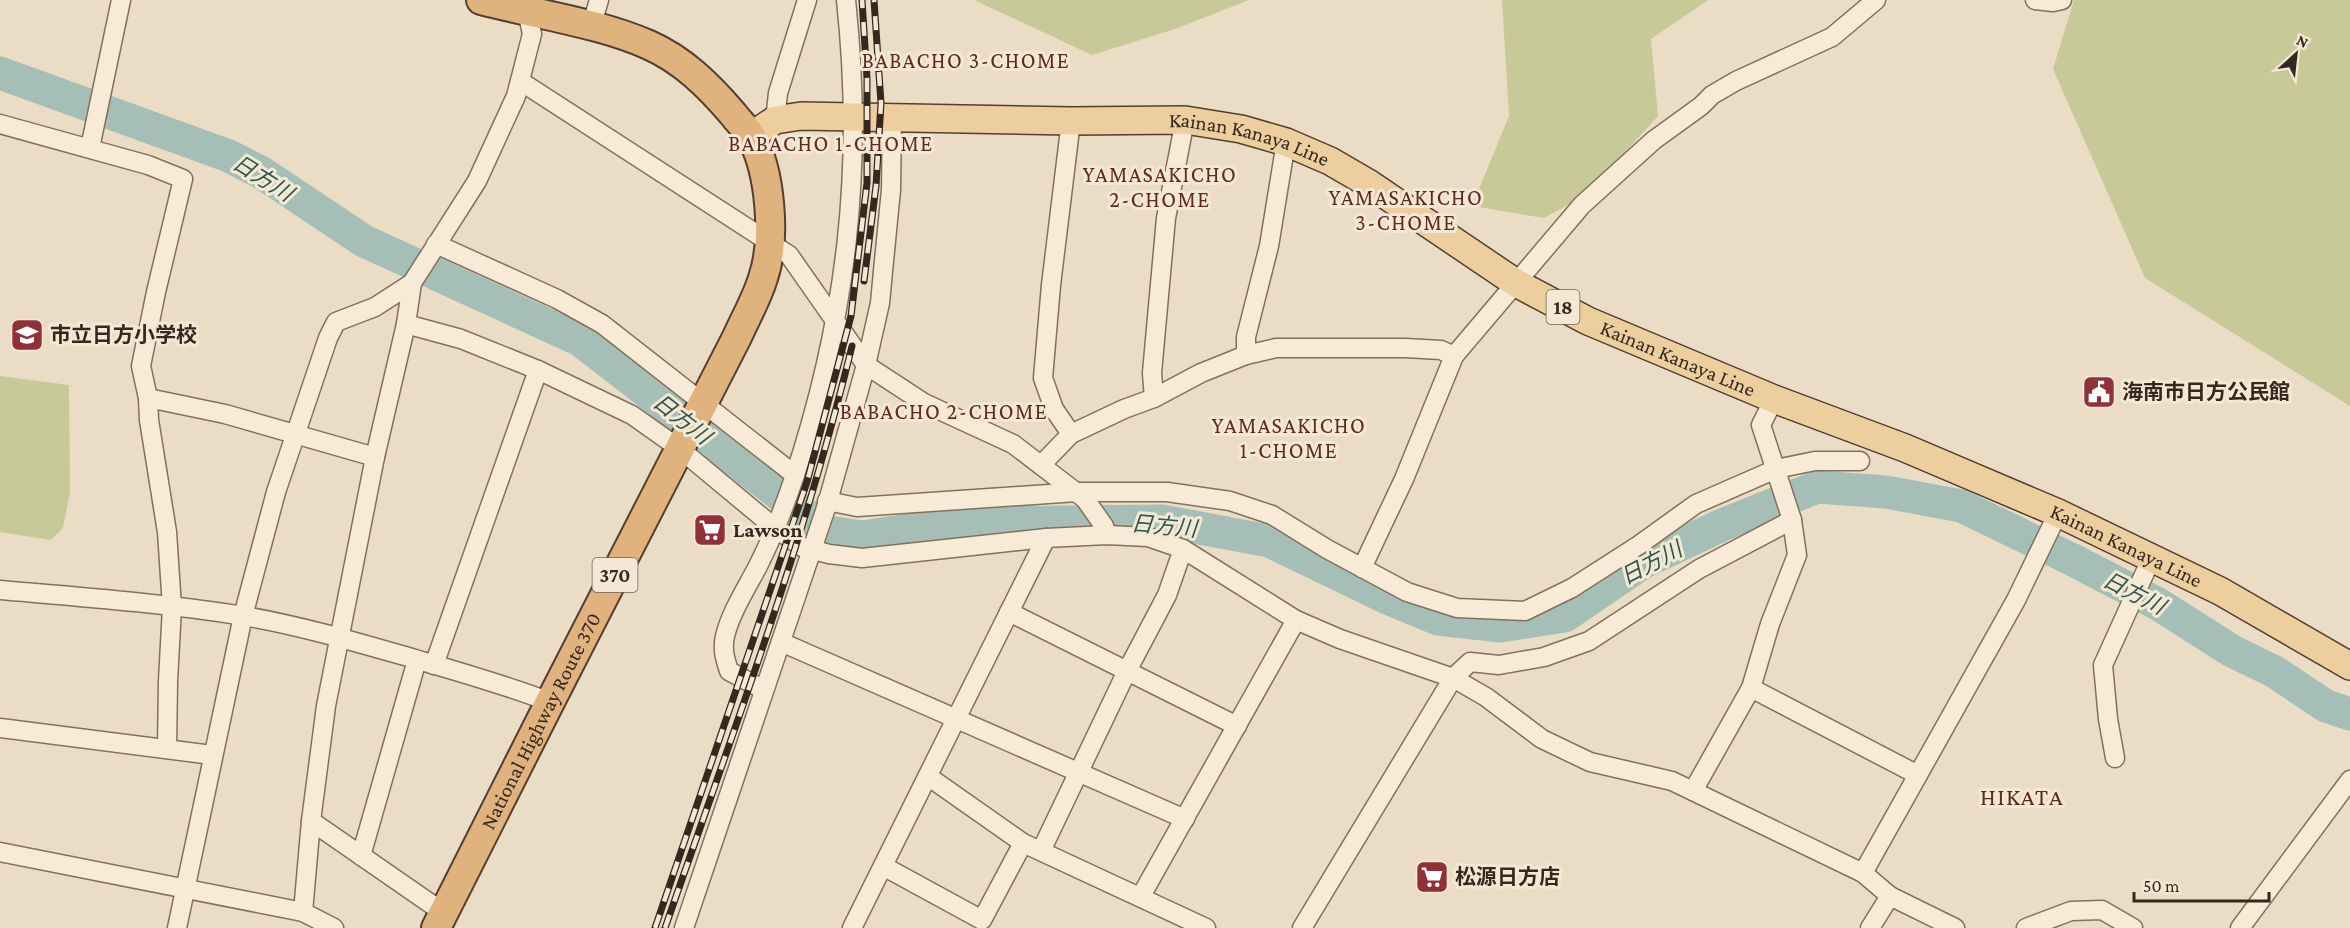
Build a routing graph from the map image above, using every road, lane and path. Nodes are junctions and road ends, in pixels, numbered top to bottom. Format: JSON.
{"nodes":[{"id":1,"x":121,"y":0,"type":"edge"},
{"id":2,"x":481,"y":0,"type":"edge"},
{"id":3,"x":807,"y":0,"type":"edge"},
{"id":4,"x":846,"y":0,"type":"edge"},
{"id":5,"x":1876,"y":0,"type":"edge"},
{"id":6,"x":2035,"y":0,"type":"edge"},
{"id":7,"x":2062,"y":0,"type":"edge"},
{"id":8,"x":526,"y":6,"type":"edge"},
{"id":9,"x":595,"y":13,"type":"edge"},
{"id":10,"x":520,"y":81,"type":"junction"},
{"id":11,"x":854,"y":117,"type":"junction"},
{"id":12,"x":892,"y":117,"type":"junction"},
{"id":13,"x":775,"y":120,"type":"junction"},
{"id":14,"x":1185,"y":120,"type":"junction"},
{"id":15,"x":1071,"y":121,"type":"junction"},
{"id":16,"x":0,"y":124,"type":"edge"},
{"id":17,"x":751,"y":136,"type":"junction"},
{"id":18,"x":1286,"y":142,"type":"junction"},
{"id":19,"x":91,"y":143,"type":"junction"},
{"id":20,"x":770,"y":241,"type":"junction"},
{"id":21,"x":436,"y":244,"type":"junction"},
{"id":22,"x":412,"y":283,"type":"junction"},
{"id":23,"x":1516,"y":283,"type":"junction"},
{"id":24,"x":835,"y":321,"type":"junction"},
{"id":25,"x":406,"y":324,"type":"junction"},
{"id":26,"x":1246,"y":355,"type":"junction"},
{"id":27,"x":1454,"y":356,"type":"junction"},
{"id":28,"x":866,"y":365,"type":"junction"},
{"id":29,"x":538,"y":370,"type":"junction"},
{"id":30,"x":148,"y":398,"type":"junction"},
{"id":31,"x":1154,"y":398,"type":"junction"},
{"id":32,"x":1774,"y":399,"type":"junction"},
{"id":33,"x":700,"y":409,"type":"junction"},
{"id":34,"x":295,"y":434,"type":"junction"},
{"id":35,"x":1071,"y":434,"type":"junction"},
{"id":36,"x":682,"y":445,"type":"junction"},
{"id":37,"x":375,"y":457,"type":"junction"},
{"id":38,"x":1860,"y":461,"type":"dead end"},
{"id":39,"x":1041,"y":465,"type":"junction"},
{"id":40,"x":1777,"y":473,"type":"junction"},
{"id":41,"x":793,"y":481,"type":"junction"},
{"id":42,"x":1081,"y":496,"type":"junction"},
{"id":43,"x":826,"y":504,"type":"junction"},
{"id":44,"x":1791,"y":518,"type":"junction"},
{"id":45,"x":777,"y":523,"type":"junction"},
{"id":46,"x":2053,"y":524,"type":"junction"},
{"id":47,"x":1106,"y":530,"type":"junction"},
{"id":48,"x":1046,"y":538,"type":"junction"},
{"id":49,"x":813,"y":545,"type":"junction"},
{"id":50,"x":1183,"y":549,"type":"junction"},
{"id":51,"x":2146,"y":567,"type":"junction"},
{"id":52,"x":1362,"y":568,"type":"junction"},
{"id":53,"x":0,"y":590,"type":"edge"},
{"id":54,"x":172,"y":607,"type":"junction"},
{"id":55,"x":1009,"y":612,"type":"junction"},
{"id":56,"x":243,"y":616,"type":"junction"},
{"id":57,"x":1296,"y":620,"type":"junction"},
{"id":58,"x":340,"y":637,"type":"junction"},
{"id":59,"x":781,"y":642,"type":"junction"},
{"id":60,"x":425,"y":662,"type":"junction"},
{"id":61,"x":2350,"y":666,"type":"edge"},
{"id":62,"x":1127,"y":671,"type":"junction"},
{"id":63,"x":1453,"y":678,"type":"junction"},
{"id":64,"x":1751,"y":688,"type":"junction"},
{"id":65,"x":764,"y":690,"type":"junction"},
{"id":66,"x":550,"y":702,"type":"junction"},
{"id":67,"x":955,"y":717,"type":"junction"},
{"id":68,"x":1237,"y":726,"type":"junction"},
{"id":69,"x":0,"y":728,"type":"edge"},
{"id":70,"x":167,"y":749,"type":"junction"},
{"id":71,"x":212,"y":755,"type":"junction"},
{"id":72,"x":2115,"y":758,"type":"dead end"},
{"id":73,"x":1078,"y":773,"type":"junction"},
{"id":74,"x":1918,"y":775,"type":"junction"},
{"id":75,"x":929,"y":777,"type":"junction"},
{"id":76,"x":2350,"y":780,"type":"edge"},
{"id":77,"x":1693,"y":791,"type":"junction"},
{"id":78,"x":1185,"y":819,"type":"junction"},
{"id":79,"x":311,"y":821,"type":"junction"},
{"id":80,"x":1023,"y":843,"type":"junction"},
{"id":81,"x":1041,"y":851,"type":"junction"},
{"id":82,"x":0,"y":852,"type":"edge"},
{"id":83,"x":361,"y":856,"type":"junction"},
{"id":84,"x":883,"y":867,"type":"junction"},
{"id":85,"x":1863,"y":873,"type":"junction"},
{"id":86,"x":185,"y":887,"type":"junction"},
{"id":87,"x":1141,"y":896,"type":"junction"},
{"id":88,"x":1890,"y":896,"type":"junction"},
{"id":89,"x":303,"y":912,"type":"junction"},
{"id":90,"x":440,"y":921,"type":"edge"},
{"id":91,"x":177,"y":928,"type":"edge"},
{"id":92,"x":334,"y":928,"type":"edge"},
{"id":93,"x":684,"y":928,"type":"edge"},
{"id":94,"x":852,"y":928,"type":"edge"},
{"id":95,"x":1206,"y":928,"type":"edge"},
{"id":96,"x":1302,"y":928,"type":"edge"},
{"id":97,"x":1870,"y":928,"type":"edge"},
{"id":98,"x":1955,"y":928,"type":"edge"},
{"id":99,"x":2026,"y":928,"type":"edge"},
{"id":100,"x":2133,"y":928,"type":"edge"},
{"id":101,"x":2240,"y":928,"type":"edge"}],
"edges":[{"from":1,"to":19,"type":"street"},
{"from":2,"to":8,"type":"highway","name":"National Highway Route 370","number":"370"},
{"from":3,"to":13,"type":"street"},
{"from":4,"to":11,"type":"street"},
{"from":5,"to":23,"type":"street"},
{"from":6,"to":7,"type":"street"},
{"from":8,"to":9,"type":"highway","name":"National Highway Route 370","number":"370"},
{"from":8,"to":10,"type":"street"},
{"from":9,"to":17,"type":"highway","name":"National Highway Route 370","number":"370"},
{"from":10,"to":20,"type":"street"},
{"from":10,"to":21,"type":"street"},
{"from":11,"to":12,"type":"main road","name":"Kainan Kanaya Line","number":"18"},
{"from":11,"to":13,"type":"main road","name":"Kainan Kanaya Line","number":"18"},
{"from":11,"to":24,"type":"street"},
{"from":12,"to":15,"type":"main road","name":"Kainan Kanaya Line","number":"18"},
{"from":12,"to":28,"type":"street"},
{"from":13,"to":17,"type":"main road","name":"Kainan Kanaya Line","number":"18"},
{"from":14,"to":15,"type":"main road","name":"Kainan Kanaya Line","number":"18"},
{"from":14,"to":18,"type":"main road","name":"Kainan Kanaya Line","number":"18"},
{"from":14,"to":31,"type":"street"},
{"from":15,"to":35,"type":"street"},
{"from":16,"to":19,"type":"street"},
{"from":17,"to":20,"type":"highway","name":"National Highway Route 370","number":"370"},
{"from":18,"to":23,"type":"main road","name":"Kainan Kanaya Line","number":"18"},
{"from":18,"to":26,"type":"street"},
{"from":19,"to":30,"type":"street"},
{"from":20,"to":24,"type":"street"},
{"from":20,"to":33,"type":"highway","name":"National Highway Route 370","number":"370"},
{"from":21,"to":22,"type":"street"},
{"from":21,"to":33,"type":"street"},
{"from":22,"to":25,"type":"street"},
{"from":22,"to":34,"type":"street"},
{"from":23,"to":27,"type":"street"},
{"from":23,"to":32,"type":"main road","name":"Kainan Kanaya Line","number":"18"},
{"from":24,"to":28,"type":"street"},
{"from":24,"to":41,"type":"street"},
{"from":25,"to":29,"type":"street"},
{"from":25,"to":37,"type":"street"},
{"from":26,"to":27,"type":"street"},
{"from":26,"to":31,"type":"street"},
{"from":27,"to":52,"type":"street"},
{"from":28,"to":39,"type":"street"},
{"from":28,"to":43,"type":"street"},
{"from":29,"to":36,"type":"street"},
{"from":29,"to":60,"type":"street"},
{"from":30,"to":34,"type":"street"},
{"from":30,"to":54,"type":"street"},
{"from":31,"to":35,"type":"street"},
{"from":32,"to":40,"type":"street"},
{"from":32,"to":46,"type":"main road","name":"Kainan Kanaya Line","number":"18"},
{"from":33,"to":36,"type":"highway","name":"National Highway Route 370","number":"370"},
{"from":33,"to":41,"type":"street"},
{"from":34,"to":37,"type":"street"},
{"from":34,"to":56,"type":"street"},
{"from":35,"to":39,"type":"street"},
{"from":36,"to":45,"type":"street"},
{"from":36,"to":66,"type":"highway","name":"National Highway Route 370","number":"370"},
{"from":37,"to":58,"type":"street"},
{"from":38,"to":40,"type":"street"},
{"from":39,"to":42,"type":"street"},
{"from":40,"to":44,"type":"street"},
{"from":40,"to":52,"type":"street"},
{"from":41,"to":45,"type":"street"},
{"from":42,"to":43,"type":"street"},
{"from":42,"to":47,"type":"street"},
{"from":42,"to":52,"type":"street"},
{"from":43,"to":49,"type":"street"},
{"from":44,"to":63,"type":"street"},
{"from":44,"to":64,"type":"street"},
{"from":45,"to":49,"type":"street"},
{"from":45,"to":65,"type":"street"},
{"from":46,"to":51,"type":"main road","name":"Kainan Kanaya Line","number":"18"},
{"from":46,"to":74,"type":"street"},
{"from":47,"to":48,"type":"street"},
{"from":47,"to":50,"type":"street"},
{"from":48,"to":49,"type":"street"},
{"from":48,"to":55,"type":"street"},
{"from":49,"to":59,"type":"street"},
{"from":50,"to":57,"type":"street"},
{"from":50,"to":62,"type":"street"},
{"from":51,"to":61,"type":"main road","name":"Kainan Kanaya Line","number":"18"},
{"from":51,"to":72,"type":"street"},
{"from":53,"to":54,"type":"street"},
{"from":54,"to":56,"type":"street"},
{"from":54,"to":70,"type":"street"},
{"from":55,"to":62,"type":"street"},
{"from":55,"to":67,"type":"street"},
{"from":56,"to":58,"type":"street"},
{"from":56,"to":71,"type":"street"},
{"from":57,"to":63,"type":"street"},
{"from":57,"to":68,"type":"street"},
{"from":58,"to":60,"type":"street"},
{"from":58,"to":79,"type":"street"},
{"from":59,"to":65,"type":"street"},
{"from":59,"to":67,"type":"street"},
{"from":60,"to":66,"type":"street"},
{"from":60,"to":83,"type":"street"},
{"from":62,"to":68,"type":"street"},
{"from":62,"to":73,"type":"street"},
{"from":63,"to":77,"type":"street"},
{"from":63,"to":96,"type":"street"},
{"from":64,"to":74,"type":"street"},
{"from":64,"to":77,"type":"street"},
{"from":65,"to":93,"type":"street"},
{"from":66,"to":90,"type":"highway","name":"National Highway Route 370","number":"370"},
{"from":67,"to":73,"type":"street"},
{"from":67,"to":75,"type":"street"},
{"from":68,"to":78,"type":"street"},
{"from":69,"to":70,"type":"street"},
{"from":70,"to":71,"type":"street"},
{"from":71,"to":86,"type":"street"},
{"from":73,"to":78,"type":"street"},
{"from":73,"to":81,"type":"street"},
{"from":74,"to":85,"type":"street"},
{"from":75,"to":80,"type":"street"},
{"from":75,"to":84,"type":"street"},
{"from":76,"to":101,"type":"street"},
{"from":77,"to":85,"type":"street"},
{"from":78,"to":87,"type":"street"},
{"from":79,"to":83,"type":"street"},
{"from":79,"to":89,"type":"street"},
{"from":80,"to":81,"type":"street"},
{"from":80,"to":84,"type":"street"},
{"from":81,"to":87,"type":"street"},
{"from":82,"to":86,"type":"street"},
{"from":83,"to":90,"type":"street"},
{"from":84,"to":94,"type":"street"},
{"from":85,"to":88,"type":"street"},
{"from":86,"to":89,"type":"street"},
{"from":86,"to":91,"type":"street"},
{"from":87,"to":95,"type":"street"},
{"from":88,"to":97,"type":"street"},
{"from":88,"to":98,"type":"street"},
{"from":89,"to":92,"type":"street"},
{"from":99,"to":100,"type":"street"}]}
